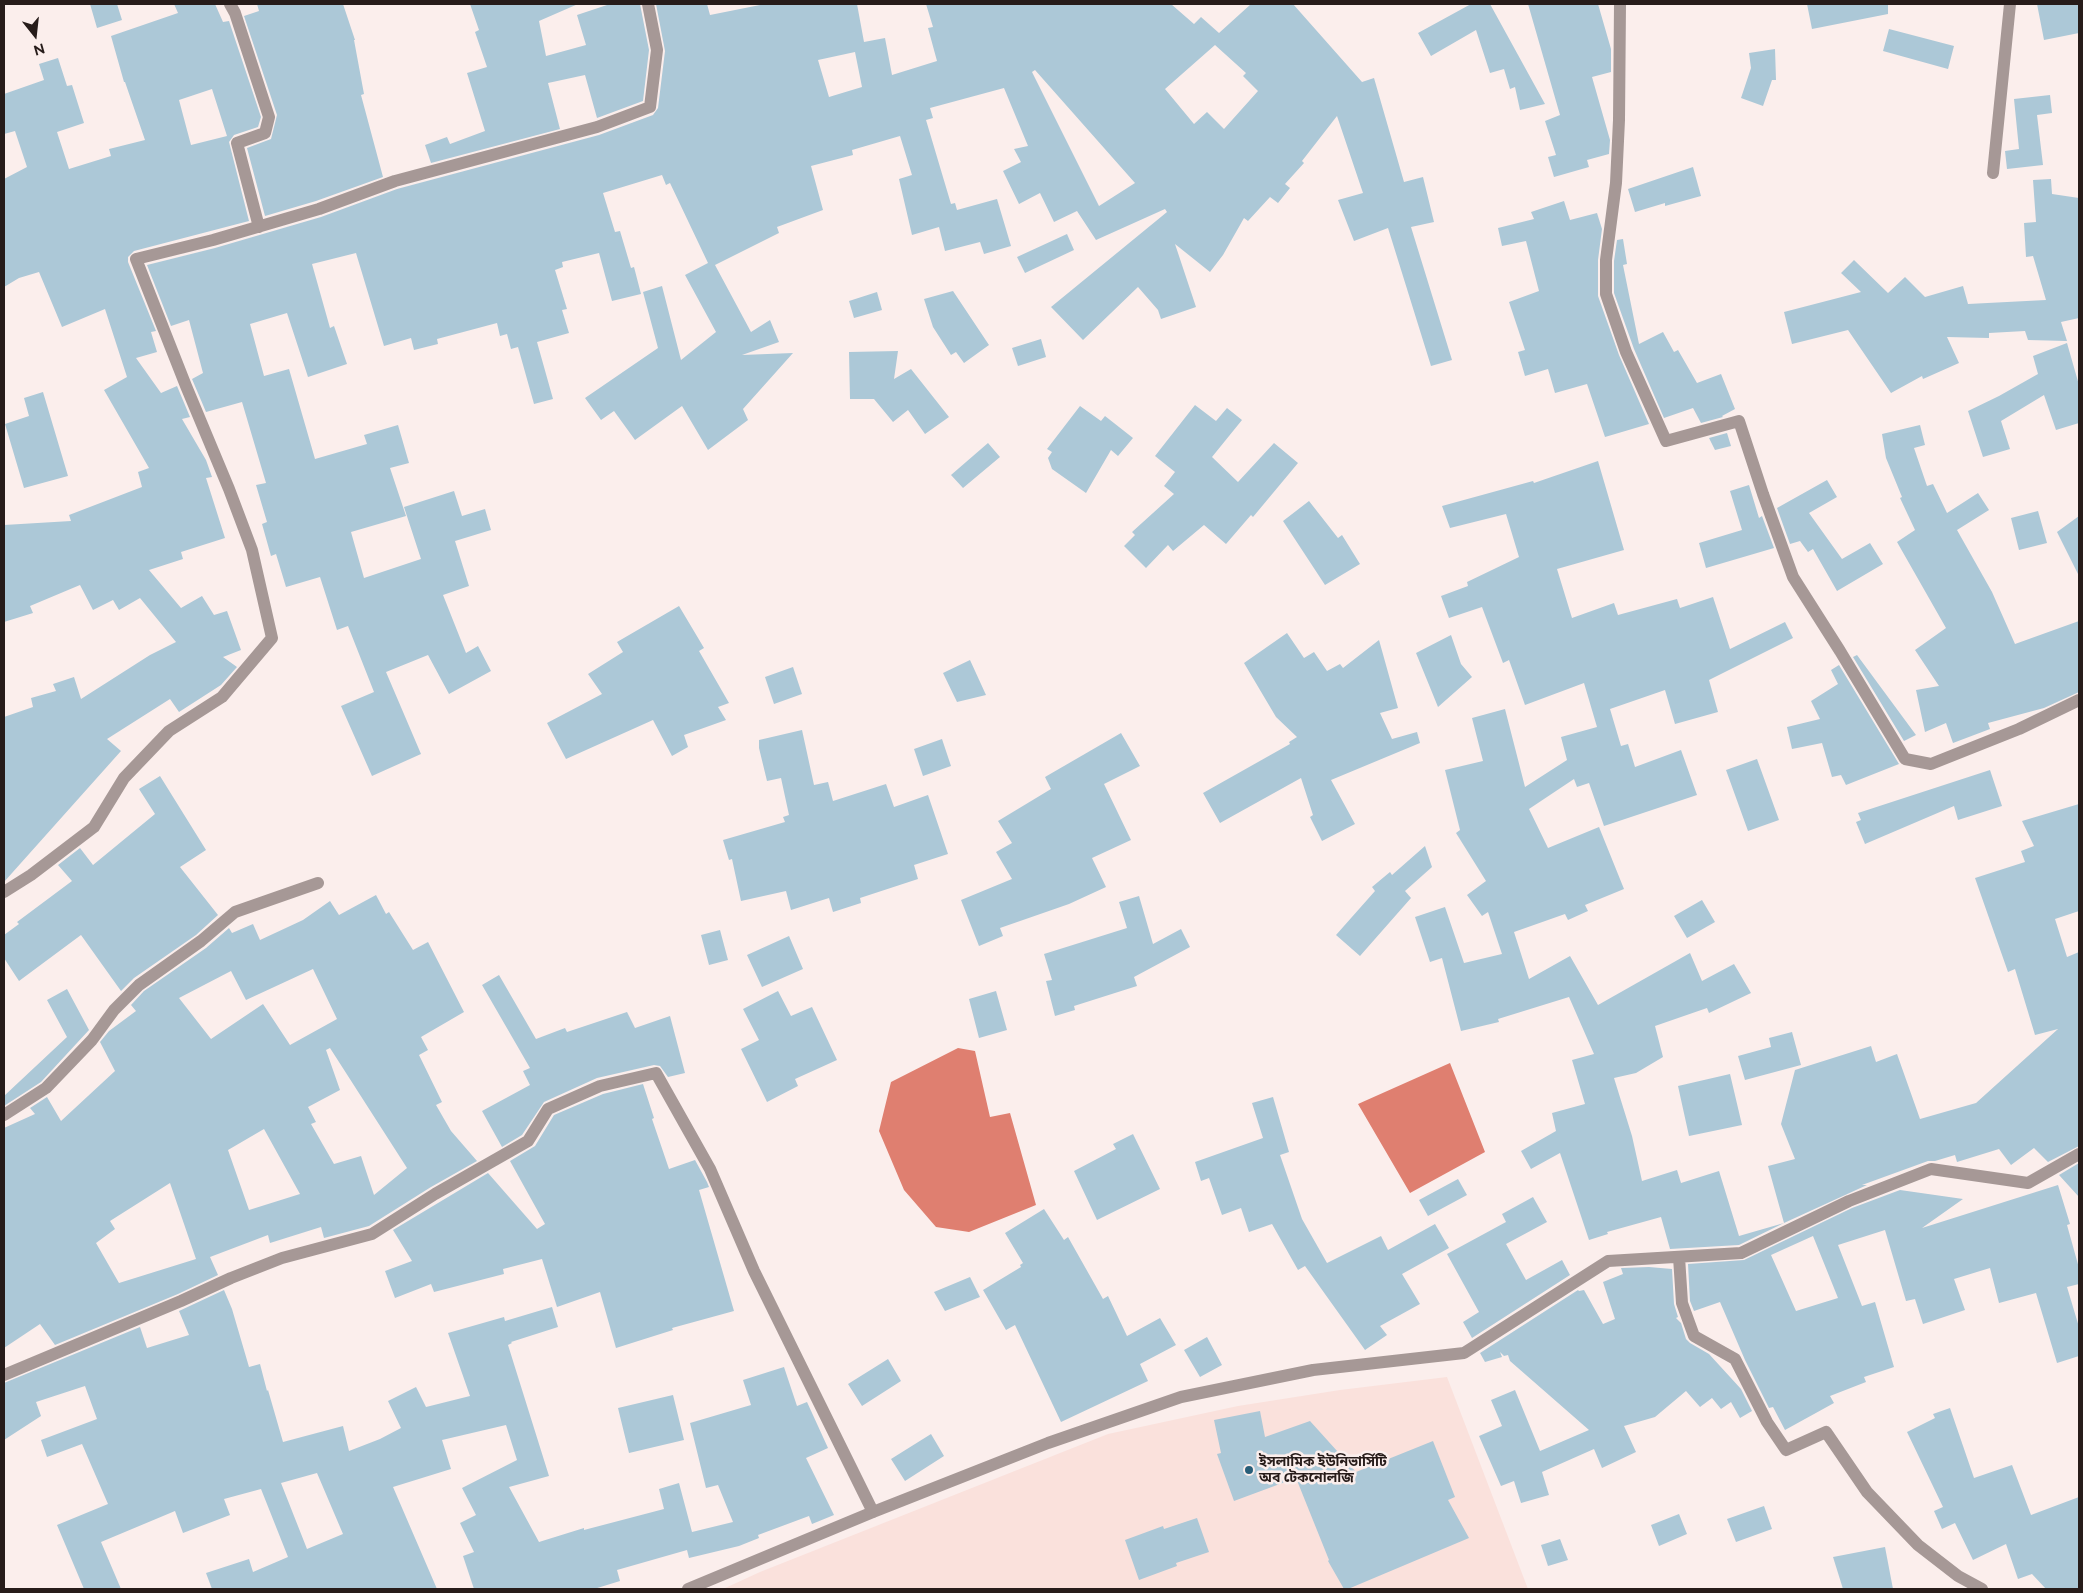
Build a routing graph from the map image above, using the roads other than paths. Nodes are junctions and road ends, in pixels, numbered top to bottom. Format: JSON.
{"nodes":[{"id":1,"x":230,"y":4,"type":"edge"},
{"id":2,"x":648,"y":4,"type":"edge"},
{"id":3,"x":1620,"y":4,"type":"edge"},
{"id":4,"x":2010,"y":4,"type":"edge"},
{"id":5,"x":1993,"y":173,"type":"dead end"},
{"id":6,"x":259,"y":227,"type":"junction"},
{"id":7,"x":2079,"y":700,"type":"edge"},
{"id":8,"x":318,"y":883,"type":"dead end"},
{"id":9,"x":4,"y":892,"type":"edge"},
{"id":10,"x":4,"y":1115,"type":"edge"},
{"id":11,"x":2079,"y":1154,"type":"edge"},
{"id":12,"x":1680,"y":1257,"type":"junction"},
{"id":13,"x":4,"y":1375,"type":"edge"},
{"id":14,"x":873,"y":1512,"type":"junction"},
{"id":15,"x":688,"y":1589,"type":"edge"},
{"id":16,"x":1982,"y":1589,"type":"edge"}],
"edges":[{"from":1,"to":6,"type":"street"},
{"from":2,"to":6,"type":"street"},
{"from":3,"to":7,"type":"street"},
{"from":4,"to":5,"type":"street"},
{"from":6,"to":9,"type":"street"},
{"from":8,"to":10,"type":"street"},
{"from":11,"to":12,"type":"street"},
{"from":12,"to":14,"type":"street"},
{"from":12,"to":16,"type":"street"},
{"from":13,"to":14,"type":"street"},
{"from":14,"to":15,"type":"street"}]}
